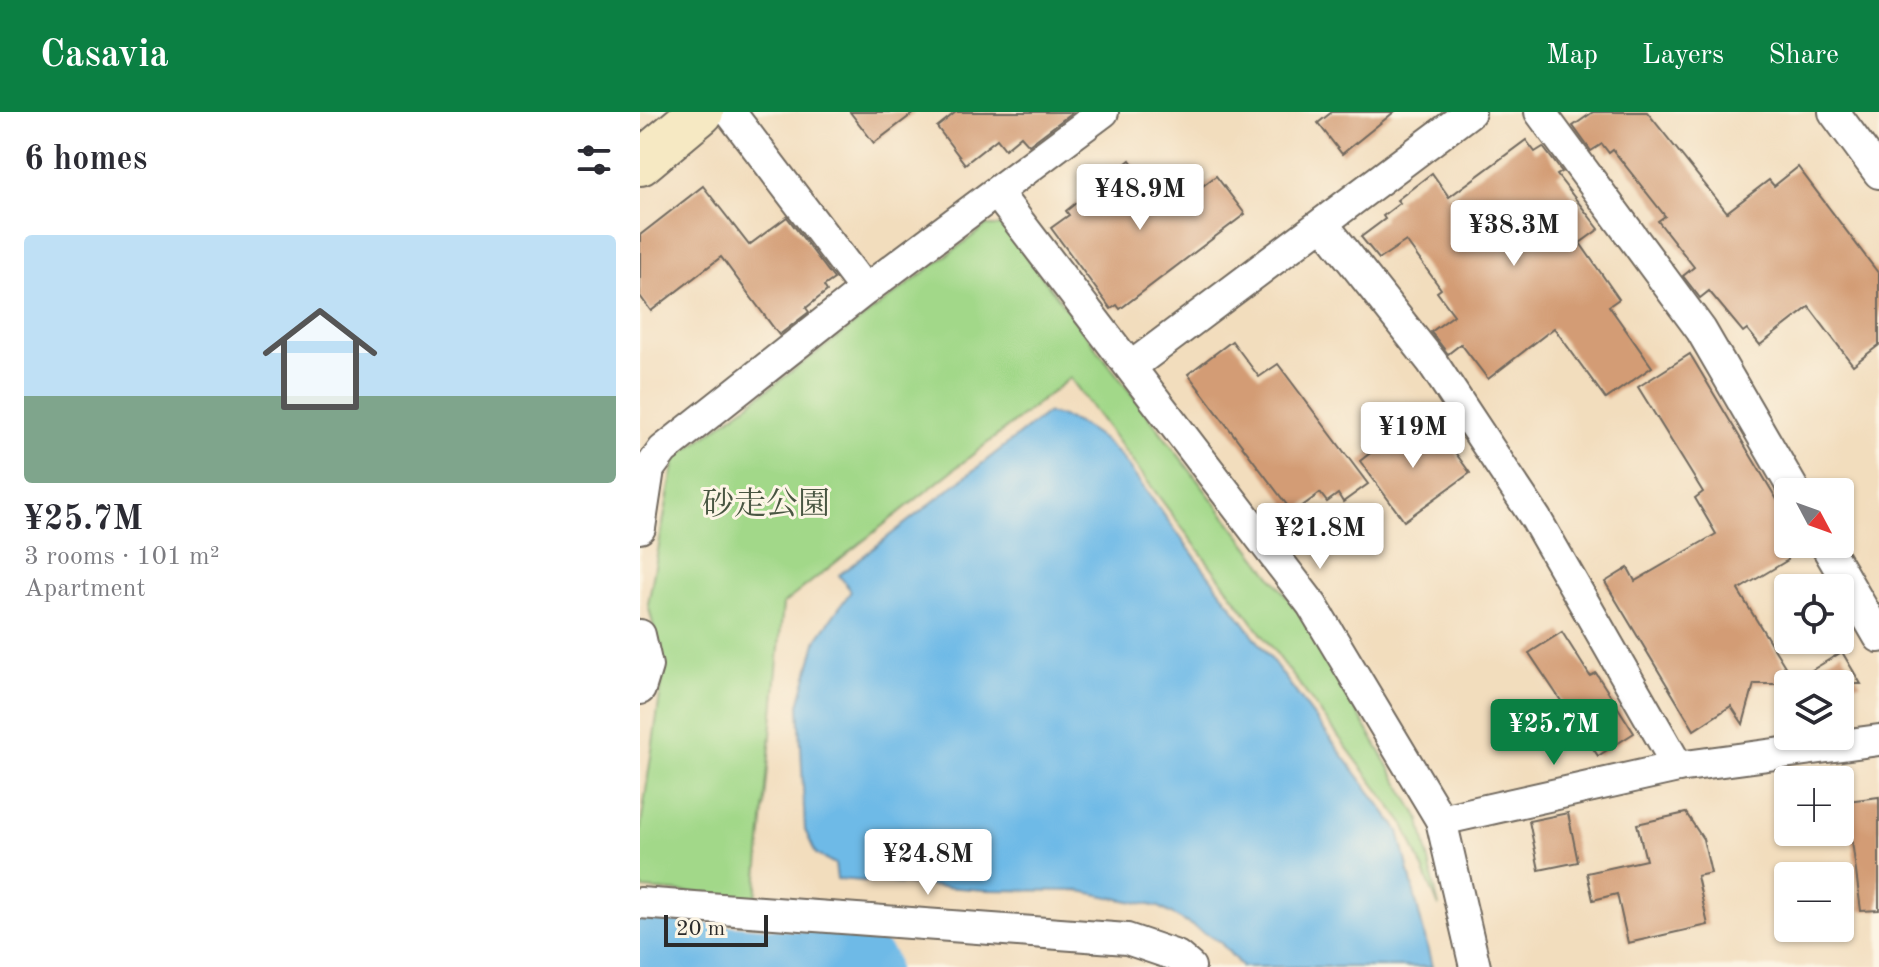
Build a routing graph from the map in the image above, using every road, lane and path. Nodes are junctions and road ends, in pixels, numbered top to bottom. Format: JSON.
{"nodes":[{"id":1,"x":701,"y":112,"type":"edge"},
{"id":2,"x":730,"y":112,"type":"edge"},
{"id":3,"x":1103,"y":112,"type":"edge"},
{"id":4,"x":1470,"y":112,"type":"edge"},
{"id":5,"x":1540,"y":112,"type":"edge"},
{"id":6,"x":1834,"y":112,"type":"edge"},
{"id":7,"x":640,"y":163,"type":"edge"},
{"id":8,"x":1879,"y":173,"type":"edge"},
{"id":9,"x":997,"y":193,"type":"junction"},
{"id":10,"x":1323,"y":224,"type":"junction"},
{"id":11,"x":865,"y":290,"type":"junction"},
{"id":12,"x":1132,"y":366,"type":"junction"},
{"id":13,"x":1787,"y":478,"type":"edge"},
{"id":14,"x":640,"y":528,"type":"edge"},
{"id":15,"x":1833,"y":558,"type":"edge"},
{"id":16,"x":640,"y":635,"type":"edge"},
{"id":17,"x":1879,"y":637,"type":"edge"},
{"id":18,"x":640,"y":689,"type":"edge"},
{"id":19,"x":1879,"y":740,"type":"edge"},
{"id":20,"x":1678,"y":767,"type":"junction"},
{"id":21,"x":1441,"y":820,"type":"junction"},
{"id":22,"x":640,"y":903,"type":"edge"},
{"id":23,"x":1190,"y":967,"type":"edge"},
{"id":24,"x":1475,"y":967,"type":"edge"}],
"edges":[{"from":1,"to":7,"type":"street"},
{"from":2,"to":11,"type":"street"},
{"from":3,"to":9,"type":"street"},
{"from":4,"to":10,"type":"street"},
{"from":5,"to":13,"type":"street"},
{"from":6,"to":8,"type":"street"},
{"from":9,"to":11,"type":"street"},
{"from":9,"to":12,"type":"street"},
{"from":10,"to":12,"type":"street"},
{"from":10,"to":20,"type":"street"},
{"from":11,"to":14,"type":"street"},
{"from":12,"to":21,"type":"street"},
{"from":15,"to":17,"type":"street"},
{"from":16,"to":18,"type":"street"},
{"from":19,"to":20,"type":"street"},
{"from":20,"to":21,"type":"street"},
{"from":21,"to":24,"type":"street"},
{"from":22,"to":23,"type":"street"}]}
